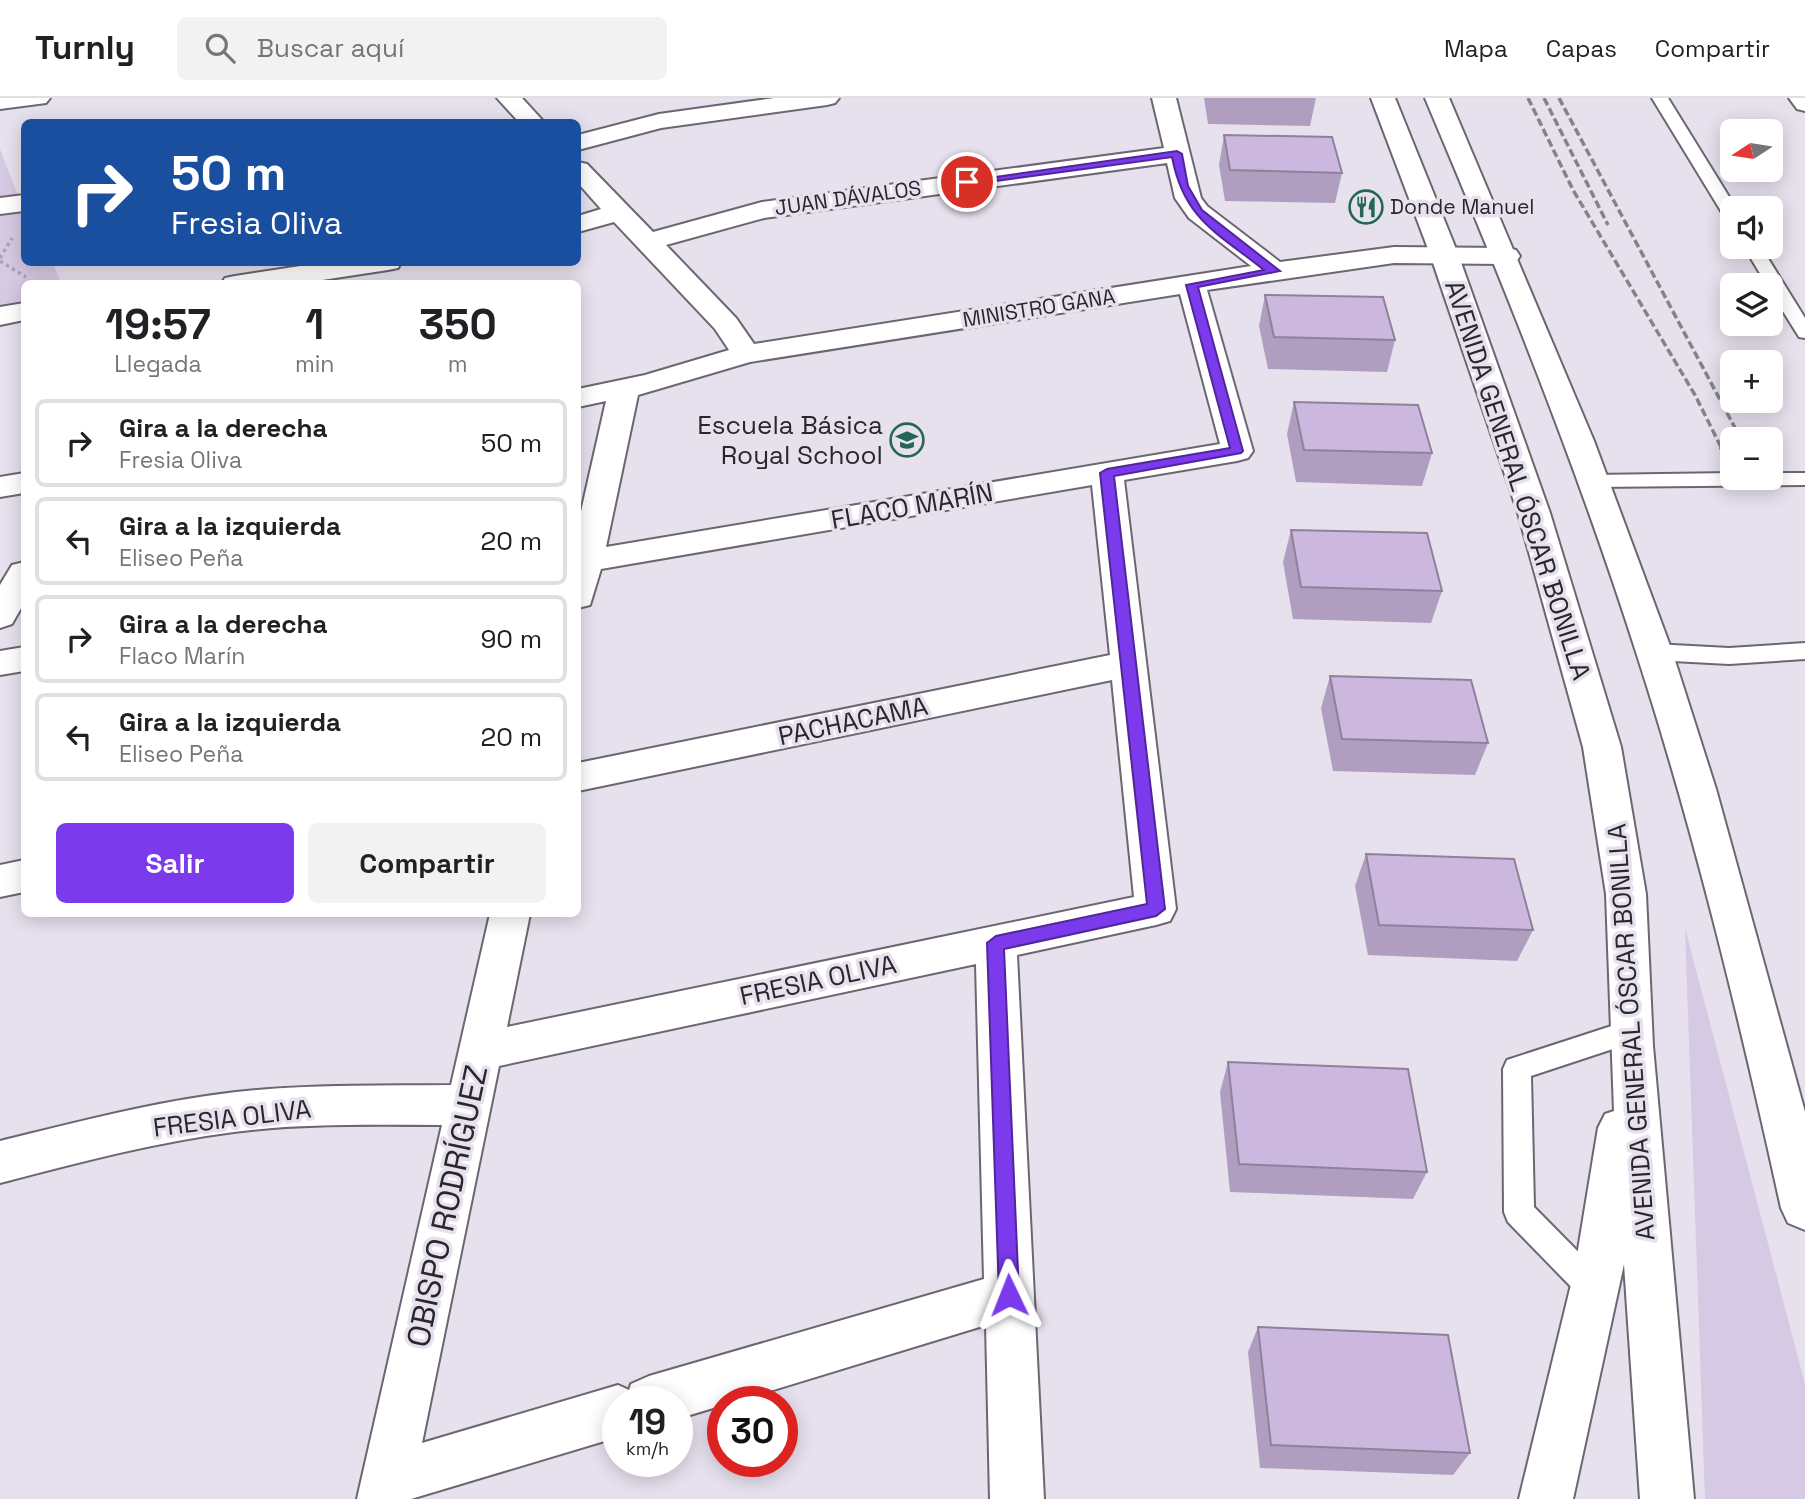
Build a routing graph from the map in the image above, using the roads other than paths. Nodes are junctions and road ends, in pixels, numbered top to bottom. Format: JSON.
{"nodes":[{"id":1,"x":38,"y":98,"type":"edge"},
{"id":2,"x":509,"y":98,"type":"edge"},
{"id":3,"x":827,"y":98,"type":"edge"},
{"id":4,"x":1164,"y":98,"type":"edge"},
{"id":5,"x":1383,"y":98,"type":"edge"},
{"id":6,"x":1437,"y":98,"type":"edge"},
{"id":7,"x":1660,"y":98,"type":"edge"},
{"id":8,"x":1801,"y":98,"type":"edge"},
{"id":9,"x":0,"y":102,"type":"edge"},
{"id":10,"x":1805,"y":104,"type":"edge"},
{"id":11,"x":529,"y":119,"type":"edge"},
{"id":12,"x":581,"y":142,"type":"edge"},
{"id":13,"x":1177,"y":154,"type":"junction"},
{"id":14,"x":581,"y":172,"type":"edge"},
{"id":15,"x":1720,"y":196,"type":"edge"},
{"id":16,"x":21,"y":203,"type":"edge"},
{"id":17,"x":0,"y":206,"type":"edge"},
{"id":18,"x":618,"y":212,"type":"junction"},
{"id":19,"x":581,"y":223,"type":"edge"},
{"id":20,"x":648,"y":242,"type":"junction"},
{"id":21,"x":1444,"y":254,"type":"junction"},
{"id":22,"x":1506,"y":256,"type":"junction"},
{"id":23,"x":1759,"y":259,"type":"edge"},
{"id":24,"x":360,"y":266,"type":"edge"},
{"id":25,"x":1274,"y":271,"type":"junction"},
{"id":26,"x":264,"y":280,"type":"edge"},
{"id":27,"x":1192,"y":285,"type":"junction"},
{"id":28,"x":21,"y":312,"type":"edge"},
{"id":29,"x":0,"y":316,"type":"edge"},
{"id":30,"x":1805,"y":333,"type":"edge"},
{"id":31,"x":747,"y":354,"type":"junction"},
{"id":32,"x":624,"y":390,"type":"junction"},
{"id":33,"x":581,"y":397,"type":"edge"},
{"id":34,"x":1107,"y":473,"type":"junction"},
{"id":35,"x":1805,"y":480,"type":"edge"},
{"id":36,"x":1592,"y":481,"type":"junction"},
{"id":37,"x":21,"y":483,"type":"edge"},
{"id":38,"x":0,"y":487,"type":"edge"},
{"id":39,"x":21,"y":578,"type":"edge"},
{"id":40,"x":581,"y":582,"type":"edge"},
{"id":41,"x":581,"y":586,"type":"edge"},
{"id":42,"x":0,"y":616,"type":"edge"},
{"id":43,"x":1805,"y":651,"type":"edge"},
{"id":44,"x":1654,"y":652,"type":"junction"},
{"id":45,"x":21,"y":660,"type":"edge"},
{"id":46,"x":0,"y":663,"type":"edge"},
{"id":47,"x":1128,"y":664,"type":"junction"},
{"id":48,"x":581,"y":776,"type":"edge"},
{"id":49,"x":21,"y":877,"type":"edge"},
{"id":50,"x":0,"y":881,"type":"edge"},
{"id":51,"x":509,"y":917,"type":"edge"},
{"id":52,"x":996,"y":943,"type":"junction"},
{"id":53,"x":1630,"y":1039,"type":"junction"},
{"id":54,"x":480,"y":1051,"type":"junction"},
{"id":55,"x":468,"y":1105,"type":"junction"},
{"id":56,"x":0,"y":1162,"type":"edge"},
{"id":57,"x":1805,"y":1208,"type":"edge"},
{"id":58,"x":1595,"y":1290,"type":"junction"},
{"id":59,"x":1009,"y":1295,"type":"junction"},
{"id":60,"x":693,"y":1389,"type":"edge"},
{"id":61,"x":602,"y":1416,"type":"edge"},
{"id":62,"x":387,"y":1489,"type":"edge"},
{"id":63,"x":1017,"y":1499,"type":"edge"},
{"id":64,"x":1546,"y":1499,"type":"edge"},
{"id":65,"x":1667,"y":1499,"type":"edge"}],
"edges":[{"from":1,"to":9,"type":"main road"},
{"from":2,"to":11,"type":"main road"},
{"from":3,"to":12,"type":"main road"},
{"from":4,"to":13,"type":"main road"},
{"from":5,"to":21,"type":"main road","name":"AVENIDA GENERAL ÓSCAR BONILLA"},
{"from":6,"to":22,"type":"main road"},
{"from":7,"to":15,"type":"lane"},
{"from":8,"to":10,"type":"main road"},
{"from":13,"to":20,"type":"main road","name":"JUAN DÁVALOS"},
{"from":13,"to":25,"type":"main road"},
{"from":14,"to":18,"type":"main road"},
{"from":16,"to":17,"type":"main road"},
{"from":18,"to":19,"type":"main road"},
{"from":18,"to":20,"type":"main road"},
{"from":20,"to":31,"type":"main road"},
{"from":21,"to":22,"type":"main road","name":"MINISTRO GANA"},
{"from":21,"to":25,"type":"main road","name":"MINISTRO GANA"},
{"from":21,"to":53,"type":"main road","name":"AVENIDA GENERAL ÓSCAR BONILLA"},
{"from":22,"to":36,"type":"main road"},
{"from":23,"to":30,"type":"lane"},
{"from":24,"to":26,"type":"main road"},
{"from":25,"to":27,"type":"main road","name":"MINISTRO GANA"},
{"from":27,"to":31,"type":"main road","name":"MINISTRO GANA"},
{"from":27,"to":34,"type":"main road","name":"FLACO MARÍN"},
{"from":28,"to":29,"type":"main road"},
{"from":31,"to":32,"type":"main road","name":"MINISTRO GANA"},
{"from":32,"to":33,"type":"main road","name":"MINISTRO GANA"},
{"from":32,"to":40,"type":"main road"},
{"from":34,"to":41,"type":"main road","name":"FLACO MARÍN"},
{"from":34,"to":47,"type":"main road"},
{"from":35,"to":36,"type":"lane"},
{"from":36,"to":44,"type":"main road"},
{"from":37,"to":38,"type":"main road"},
{"from":39,"to":42,"type":"main road"},
{"from":43,"to":44,"type":"lane"},
{"from":44,"to":57,"type":"main road"},
{"from":45,"to":46,"type":"main road"},
{"from":47,"to":48,"type":"main road","name":"PACHACAMA"},
{"from":47,"to":52,"type":"main road","name":"FRESIA OLIVA"},
{"from":49,"to":50,"type":"main road"},
{"from":51,"to":54,"type":"main road","name":"OBISPO RODRÍGUEZ"},
{"from":52,"to":54,"type":"main road","name":"FRESIA OLIVA"},
{"from":52,"to":59,"type":"main road"},
{"from":53,"to":58,"type":"main road"},
{"from":53,"to":58,"type":"lane"},
{"from":53,"to":65,"type":"main road","name":"AVENIDA GENERAL ÓSCAR BONILLA"},
{"from":54,"to":55,"type":"main road","name":"OBISPO RODRÍGUEZ"},
{"from":55,"to":56,"type":"main road","name":"FRESIA OLIVA"},
{"from":55,"to":62,"type":"main road","name":"OBISPO RODRÍGUEZ"},
{"from":58,"to":64,"type":"main road"},
{"from":59,"to":60,"type":"main road"},
{"from":59,"to":63,"type":"main road"},
{"from":61,"to":62,"type":"main road"}]}
